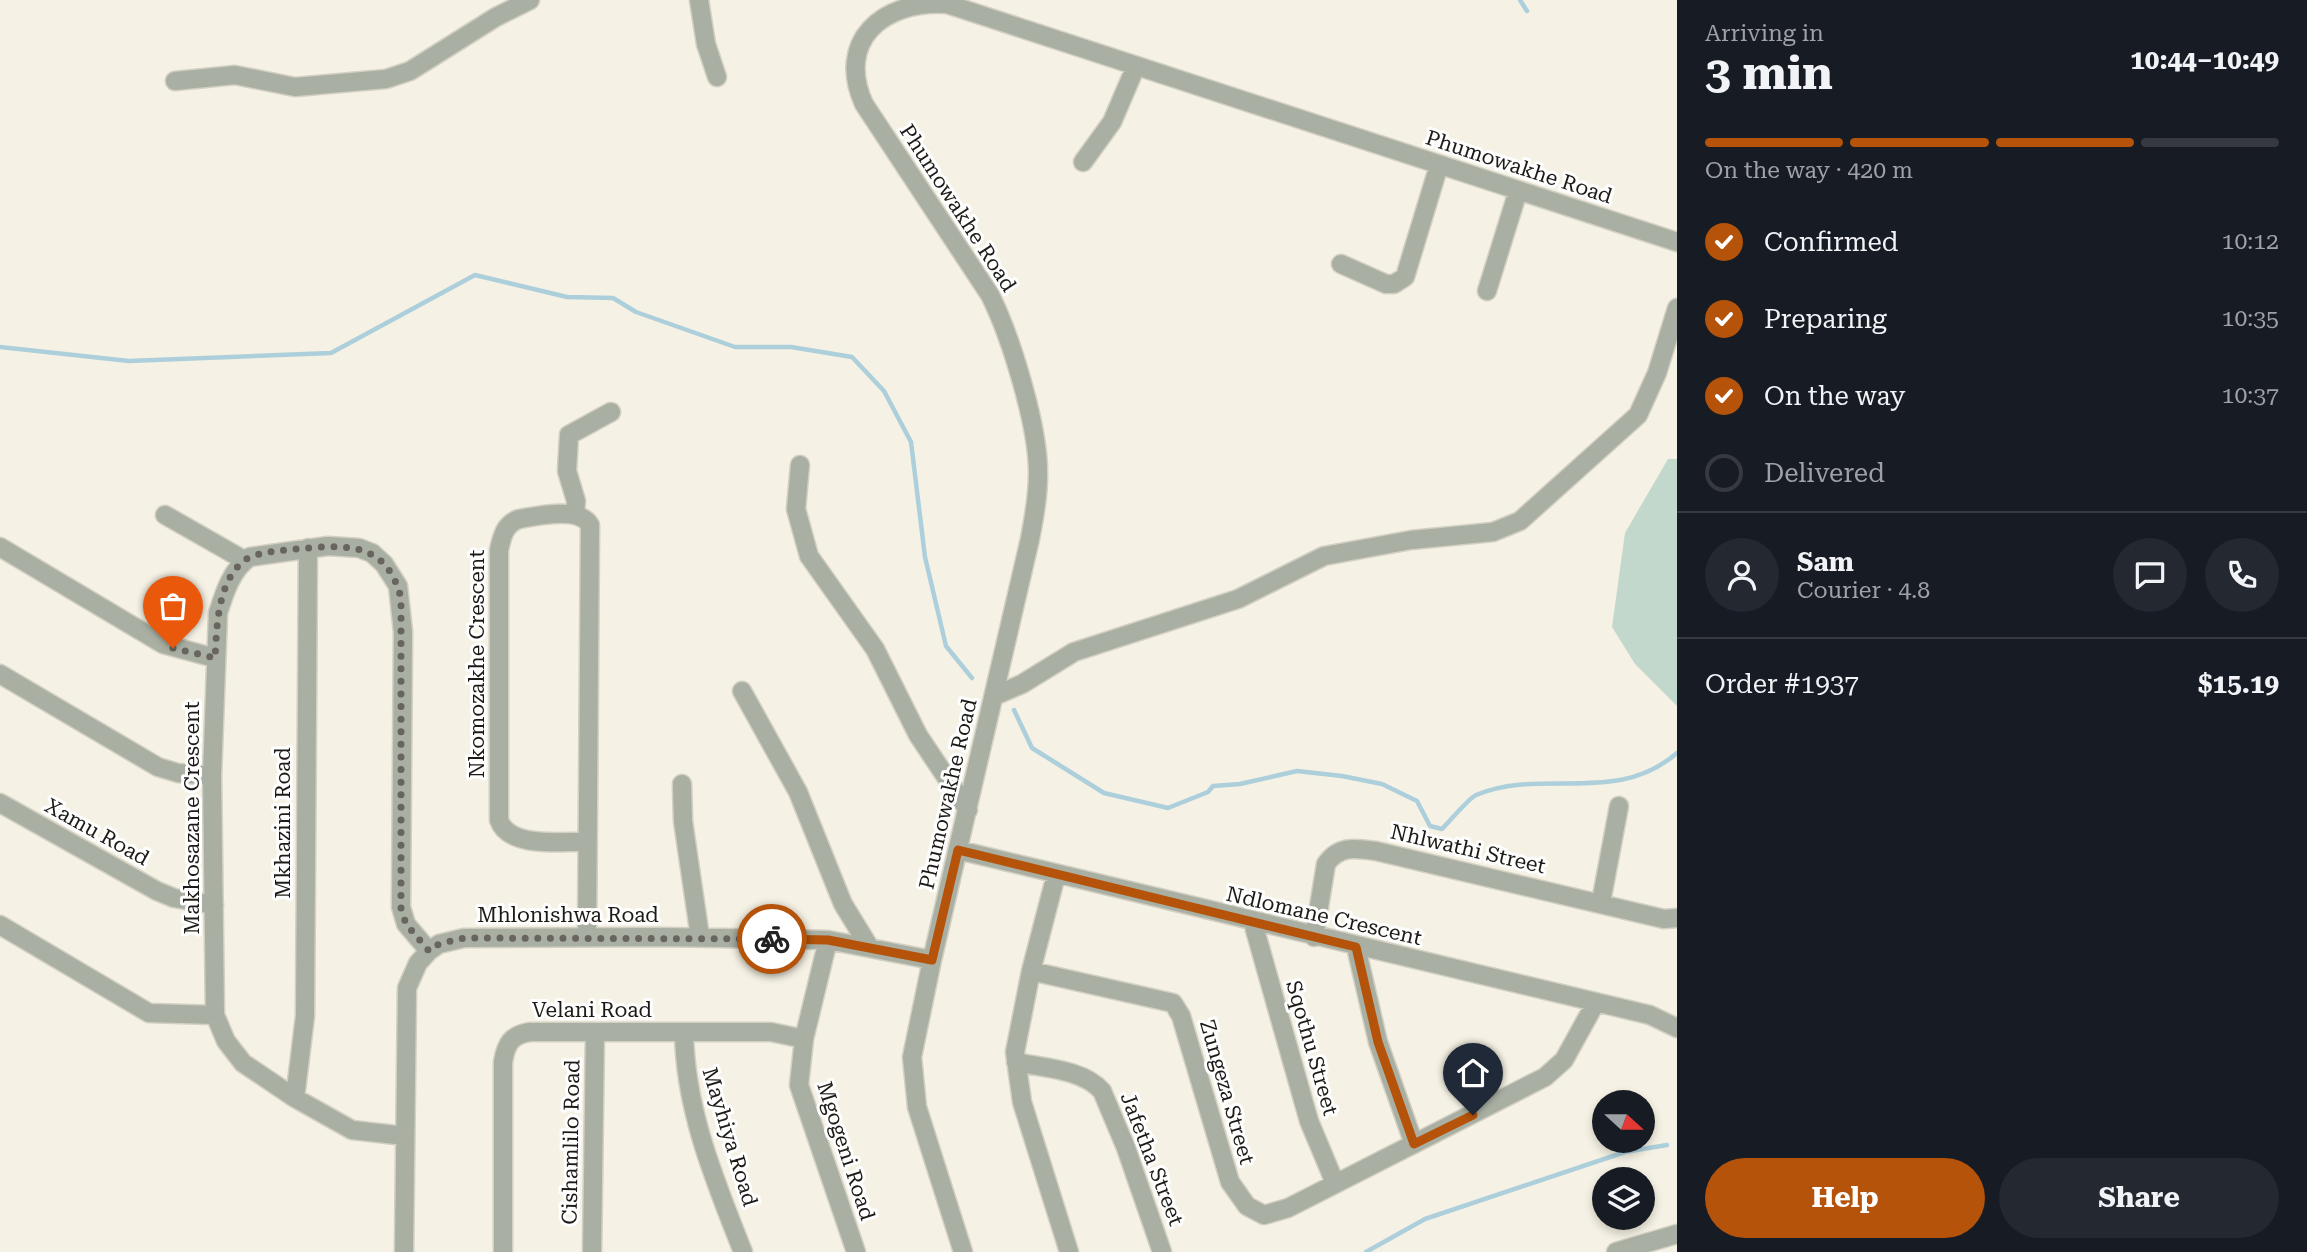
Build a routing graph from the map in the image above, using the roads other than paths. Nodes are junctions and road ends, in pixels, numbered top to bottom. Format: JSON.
{"nodes":[{"id":1,"x":530,"y":0,"type":"edge"},
{"id":2,"x":699,"y":0,"type":"edge"},
{"id":3,"x":913,"y":0,"type":"edge"},
{"id":4,"x":1136,"y":66,"type":"junction"},
{"id":5,"x":717,"y":77,"type":"dead end"},
{"id":6,"x":175,"y":81,"type":"dead end"},
{"id":7,"x":1083,"y":162,"type":"dead end"},
{"id":8,"x":1439,"y":165,"type":"junction"},
{"id":9,"x":1518,"y":191,"type":"junction"},
{"id":10,"x":1677,"y":242,"type":"edge"},
{"id":11,"x":1341,"y":264,"type":"dead end"},
{"id":12,"x":1487,"y":291,"type":"dead end"},
{"id":13,"x":1677,"y":308,"type":"edge"},
{"id":14,"x":611,"y":412,"type":"dead end"},
{"id":15,"x":800,"y":465,"type":"dead end"},
{"id":16,"x":575,"y":514,"type":"junction"},
{"id":17,"x":165,"y":515,"type":"dead end"},
{"id":18,"x":0,"y":547,"type":"edge"},
{"id":19,"x":308,"y":548,"type":"junction"},
{"id":20,"x":244,"y":560,"type":"junction"},
{"id":21,"x":215,"y":658,"type":"junction"},
{"id":22,"x":0,"y":674,"type":"edge"},
{"id":23,"x":742,"y":691,"type":"dead end"},
{"id":24,"x":994,"y":696,"type":"junction"},
{"id":25,"x":212,"y":776,"type":"junction"},
{"id":26,"x":682,"y":784,"type":"dead end"},
{"id":27,"x":0,"y":803,"type":"edge"},
{"id":28,"x":1619,"y":806,"type":"dead end"},
{"id":29,"x":968,"y":810,"type":"junction"},
{"id":30,"x":587,"y":842,"type":"junction"},
{"id":31,"x":958,"y":850,"type":"junction"},
{"id":32,"x":1056,"y":875,"type":"junction"},
{"id":33,"x":1601,"y":902,"type":"junction"},
{"id":34,"x":214,"y":905,"type":"junction"},
{"id":35,"x":1677,"y":918,"type":"edge"},
{"id":36,"x":1253,"y":923,"type":"junction"},
{"id":37,"x":0,"y":925,"type":"edge"},
{"id":38,"x":587,"y":937,"type":"junction"},
{"id":39,"x":700,"y":937,"type":"junction"},
{"id":40,"x":1314,"y":937,"type":"junction"},
{"id":41,"x":828,"y":940,"type":"junction"},
{"id":42,"x":1356,"y":947,"type":"junction"},
{"id":43,"x":870,"y":948,"type":"junction"},
{"id":44,"x":429,"y":951,"type":"junction"},
{"id":45,"x":932,"y":960,"type":"junction"},
{"id":46,"x":1031,"y":971,"type":"junction"},
{"id":47,"x":1596,"y":1002,"type":"junction"},
{"id":48,"x":215,"y":1015,"type":"junction"},
{"id":49,"x":1677,"y":1028,"type":"edge"},
{"id":50,"x":595,"y":1032,"type":"junction"},
{"id":51,"x":684,"y":1032,"type":"junction"},
{"id":52,"x":804,"y":1039,"type":"junction"},
{"id":53,"x":1016,"y":1062,"type":"junction"},
{"id":54,"x":295,"y":1098,"type":"junction"},
{"id":55,"x":405,"y":1136,"type":"junction"},
{"id":56,"x":1414,"y":1144,"type":"junction"},
{"id":57,"x":1335,"y":1183,"type":"junction"},
{"id":58,"x":1677,"y":1234,"type":"edge"},
{"id":59,"x":1655,"y":1246,"type":"edge"},
{"id":60,"x":404,"y":1252,"type":"edge"},
{"id":61,"x":503,"y":1252,"type":"edge"},
{"id":62,"x":592,"y":1252,"type":"edge"},
{"id":63,"x":743,"y":1252,"type":"edge"},
{"id":64,"x":856,"y":1252,"type":"edge"},
{"id":65,"x":963,"y":1252,"type":"edge"},
{"id":66,"x":1069,"y":1252,"type":"edge"},
{"id":67,"x":1163,"y":1252,"type":"edge"},
{"id":68,"x":1616,"y":1252,"type":"edge"}],
"edges":[{"from":1,"to":6,"type":"street"},
{"from":2,"to":5,"type":"street"},
{"from":3,"to":4,"type":"street","name":"Phumowakhe Road"},
{"from":3,"to":24,"type":"street","name":"Phumowakhe Road"},
{"from":4,"to":7,"type":"street"},
{"from":4,"to":8,"type":"street","name":"Phumowakhe Road"},
{"from":8,"to":9,"type":"street","name":"Phumowakhe Road"},
{"from":8,"to":11,"type":"street"},
{"from":9,"to":10,"type":"street","name":"Phumowakhe Road"},
{"from":9,"to":12,"type":"street"},
{"from":13,"to":24,"type":"street"},
{"from":14,"to":16,"type":"street"},
{"from":15,"to":29,"type":"street"},
{"from":16,"to":30,"type":"street"},
{"from":16,"to":30,"type":"street","name":"Nkomozakhe Crescent"},
{"from":17,"to":20,"type":"street"},
{"from":18,"to":21,"type":"street"},
{"from":19,"to":20,"type":"street"},
{"from":19,"to":44,"type":"street"},
{"from":19,"to":54,"type":"street","name":"Mkhazini Road"},
{"from":20,"to":21,"type":"street","name":"Makhosazane Crescent"},
{"from":21,"to":25,"type":"street","name":"Makhosazane Crescent"},
{"from":22,"to":25,"type":"street"},
{"from":23,"to":43,"type":"street"},
{"from":24,"to":29,"type":"street","name":"Phumowakhe Road"},
{"from":25,"to":34,"type":"street","name":"Makhosazane Crescent"},
{"from":26,"to":39,"type":"street"},
{"from":27,"to":34,"type":"street","name":"Xamu Road"},
{"from":28,"to":33,"type":"street"},
{"from":29,"to":31,"type":"street","name":"Phumowakhe Road"},
{"from":30,"to":38,"type":"street"},
{"from":31,"to":32,"type":"street","name":"Ndlomane Crescent"},
{"from":31,"to":45,"type":"street","name":"Phumowakhe Road"},
{"from":32,"to":36,"type":"street","name":"Ndlomane Crescent"},
{"from":32,"to":46,"type":"street"},
{"from":33,"to":35,"type":"street","name":"Nhlwathi Street"},
{"from":33,"to":40,"type":"street","name":"Nhlwathi Street"},
{"from":34,"to":48,"type":"street","name":"Makhosazane Crescent"},
{"from":36,"to":40,"type":"street","name":"Ndlomane Crescent"},
{"from":36,"to":57,"type":"street","name":"Sqothu Street"},
{"from":37,"to":48,"type":"street"},
{"from":38,"to":39,"type":"street","name":"Mhlonishwa Road"},
{"from":38,"to":44,"type":"street","name":"Mhlonishwa Road"},
{"from":39,"to":41,"type":"street","name":"Mhlonishwa Road"},
{"from":40,"to":42,"type":"street","name":"Ndlomane Crescent"},
{"from":41,"to":43,"type":"street","name":"Mhlonishwa Road"},
{"from":41,"to":52,"type":"street","name":"Mgogeni Road"},
{"from":42,"to":47,"type":"street","name":"Ndlomane Crescent"},
{"from":42,"to":56,"type":"street"},
{"from":43,"to":45,"type":"street","name":"Mhlonishwa Road"},
{"from":44,"to":55,"type":"street"},
{"from":45,"to":65,"type":"street","name":"Phumowakhe Road"},
{"from":46,"to":53,"type":"street"},
{"from":46,"to":57,"type":"street","name":"Zungeza Street"},
{"from":47,"to":49,"type":"street","name":"Ndlomane Crescent"},
{"from":47,"to":56,"type":"street","name":"Zungeza Street"},
{"from":48,"to":54,"type":"street","name":"Makhosazane Crescent"},
{"from":50,"to":51,"type":"street","name":"Velani Road"},
{"from":50,"to":61,"type":"street","name":"Velani Road"},
{"from":50,"to":62,"type":"street","name":"Cishamlilo Road"},
{"from":51,"to":52,"type":"street","name":"Velani Road"},
{"from":51,"to":63,"type":"street","name":"Mayhiya Road"},
{"from":52,"to":64,"type":"street","name":"Mgogeni Road"},
{"from":53,"to":66,"type":"street"},
{"from":53,"to":67,"type":"street","name":"Jafetha Street"},
{"from":54,"to":55,"type":"street","name":"Makhosazane Crescent"},
{"from":55,"to":60,"type":"street"},
{"from":56,"to":57,"type":"street","name":"Zungeza Street"},
{"from":58,"to":59,"type":"street"},
{"from":59,"to":68,"type":"street"}]}
